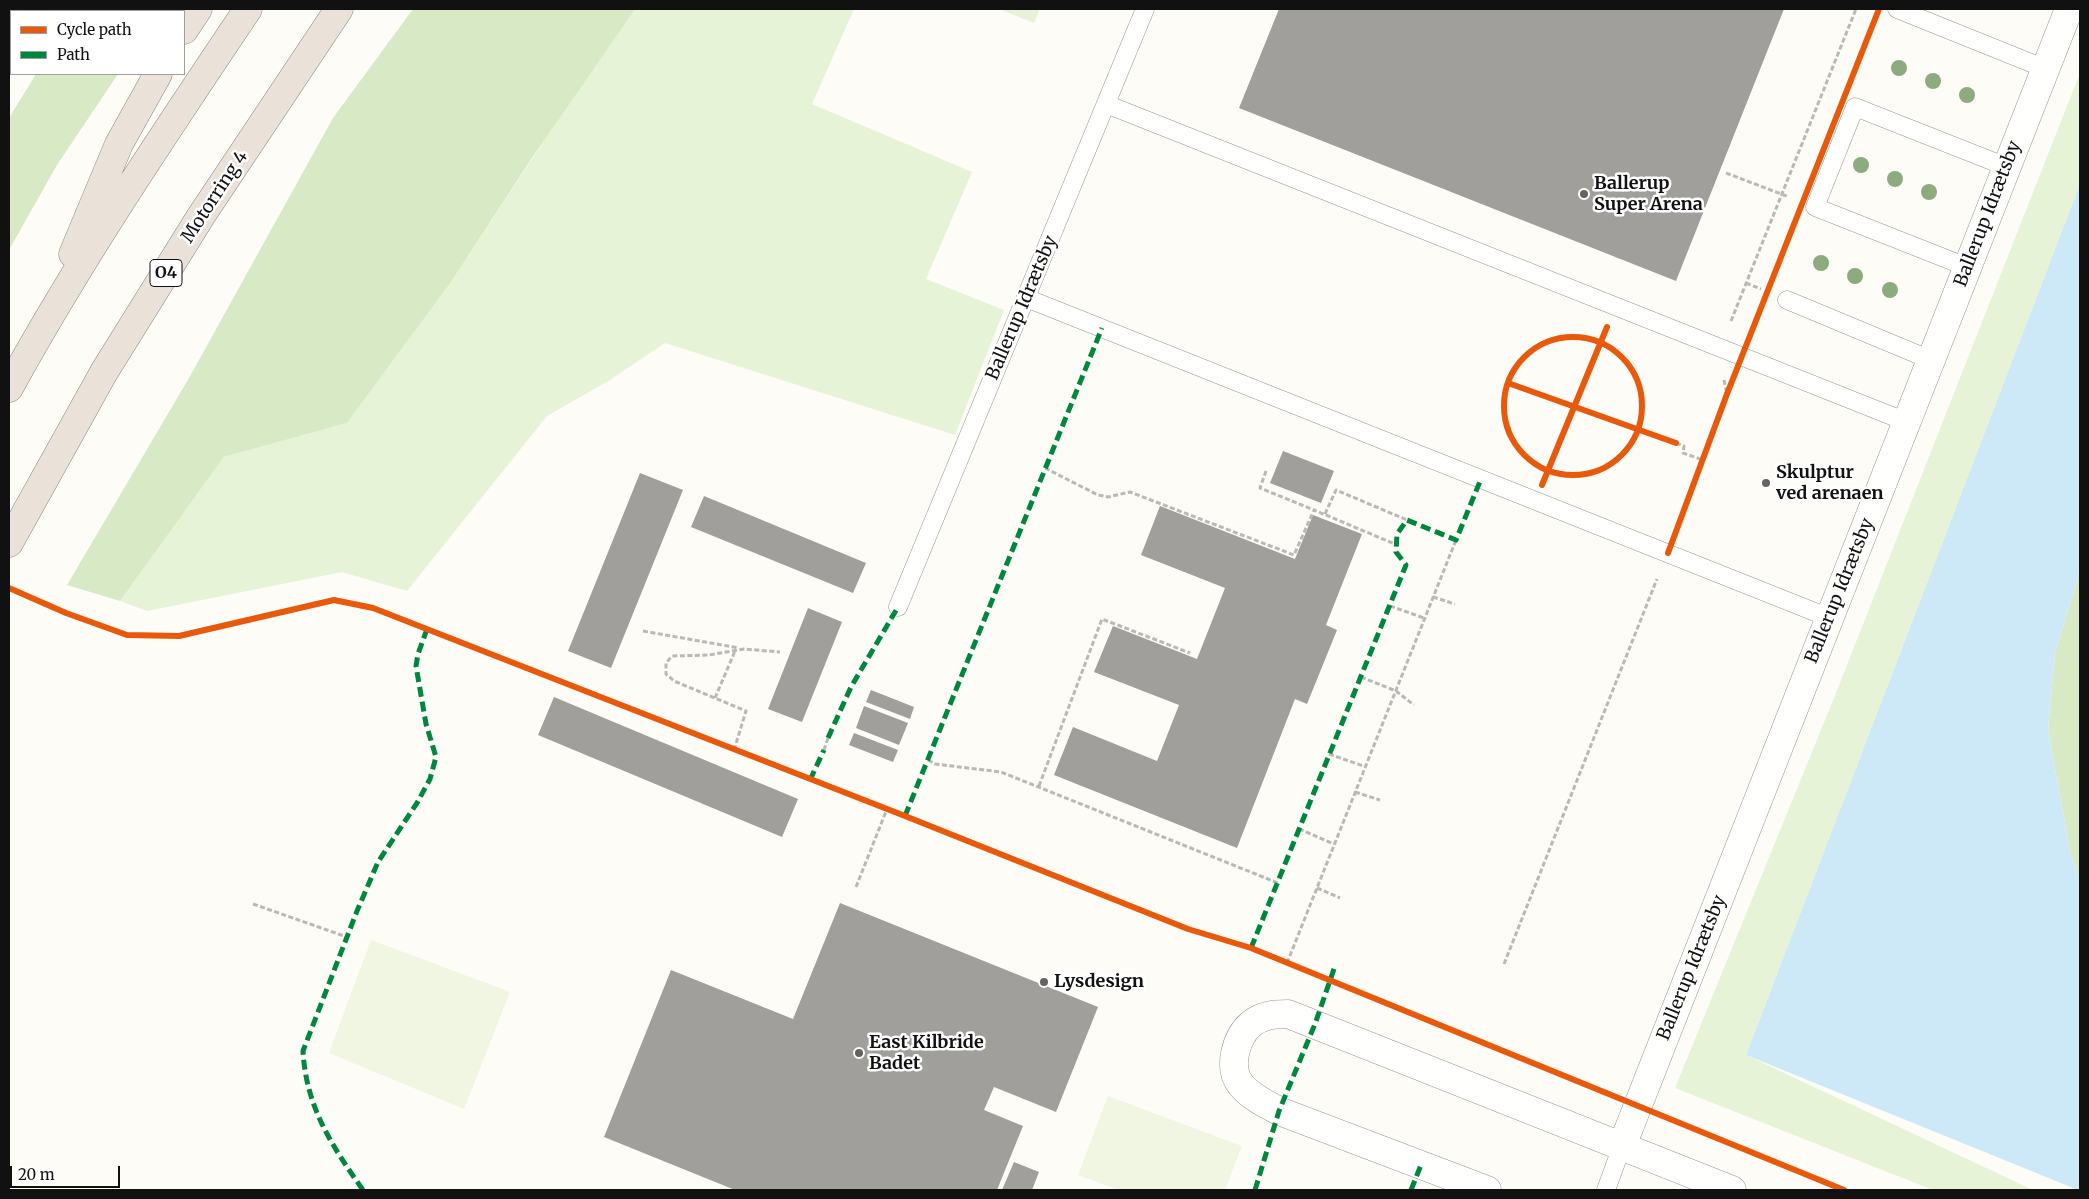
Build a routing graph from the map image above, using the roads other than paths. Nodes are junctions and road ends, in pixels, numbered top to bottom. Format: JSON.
{"nodes":[{"id":1,"x":198,"y":9,"type":"edge"},
{"id":2,"x":248,"y":9,"type":"edge"},
{"id":3,"x":339,"y":9,"type":"edge"},
{"id":4,"x":1145,"y":9,"type":"edge"},
{"id":5,"x":1897,"y":9,"type":"edge"},
{"id":6,"x":2069,"y":9,"type":"edge"},
{"id":7,"x":185,"y":28,"type":"edge"},
{"id":8,"x":2046,"y":69,"type":"junction"},
{"id":9,"x":157,"y":75,"type":"edge"},
{"id":10,"x":1106,"y":104,"type":"junction"},
{"id":11,"x":2007,"y":168,"type":"junction"},
{"id":12,"x":1968,"y":268,"type":"junction"},
{"id":13,"x":1026,"y":298,"type":"junction"},
{"id":14,"x":1787,"y":300,"type":"dead end"},
{"id":15,"x":40,"y":332,"type":"junction"},
{"id":16,"x":1931,"y":360,"type":"junction"},
{"id":17,"x":9,"y":388,"type":"edge"},
{"id":18,"x":1907,"y":422,"type":"junction"},
{"id":19,"x":9,"y":544,"type":"edge"},
{"id":20,"x":898,"y":606,"type":"dead end"},
{"id":21,"x":1830,"y":618,"type":"junction"},
{"id":22,"x":1622,"y":1146,"type":"junction"},
{"id":23,"x":1487,"y":1190,"type":"edge"},
{"id":24,"x":1606,"y":1190,"type":"edge"},
{"id":25,"x":1732,"y":1190,"type":"edge"}],
"edges":[{"from":1,"to":7,"type":"highway"},
{"from":2,"to":15,"type":"highway"},
{"from":3,"to":19,"type":"highway","name":"Motorring 4","number":"O4"},
{"from":4,"to":10,"type":"lane","name":"Ballerup Idrætsby"},
{"from":5,"to":8,"type":"lane"},
{"from":6,"to":8,"type":"street","name":"Ballerup Idrætsby"},
{"from":8,"to":11,"type":"street","name":"Ballerup Idrætsby"},
{"from":9,"to":15,"type":"highway"},
{"from":10,"to":13,"type":"lane","name":"Ballerup Idrætsby"},
{"from":10,"to":18,"type":"lane"},
{"from":11,"to":12,"type":"street","name":"Ballerup Idrætsby"},
{"from":11,"to":12,"type":"lane"},
{"from":12,"to":16,"type":"street","name":"Ballerup Idrætsby"},
{"from":13,"to":20,"type":"lane","name":"Ballerup Idrætsby"},
{"from":13,"to":21,"type":"lane"},
{"from":14,"to":16,"type":"lane"},
{"from":15,"to":17,"type":"highway"},
{"from":16,"to":18,"type":"street","name":"Ballerup Idrætsby"},
{"from":18,"to":21,"type":"street","name":"Ballerup Idrætsby"},
{"from":21,"to":22,"type":"street","name":"Ballerup Idrætsby"},
{"from":22,"to":23,"type":"street"},
{"from":22,"to":24,"type":"lane"},
{"from":22,"to":25,"type":"street"}]}
